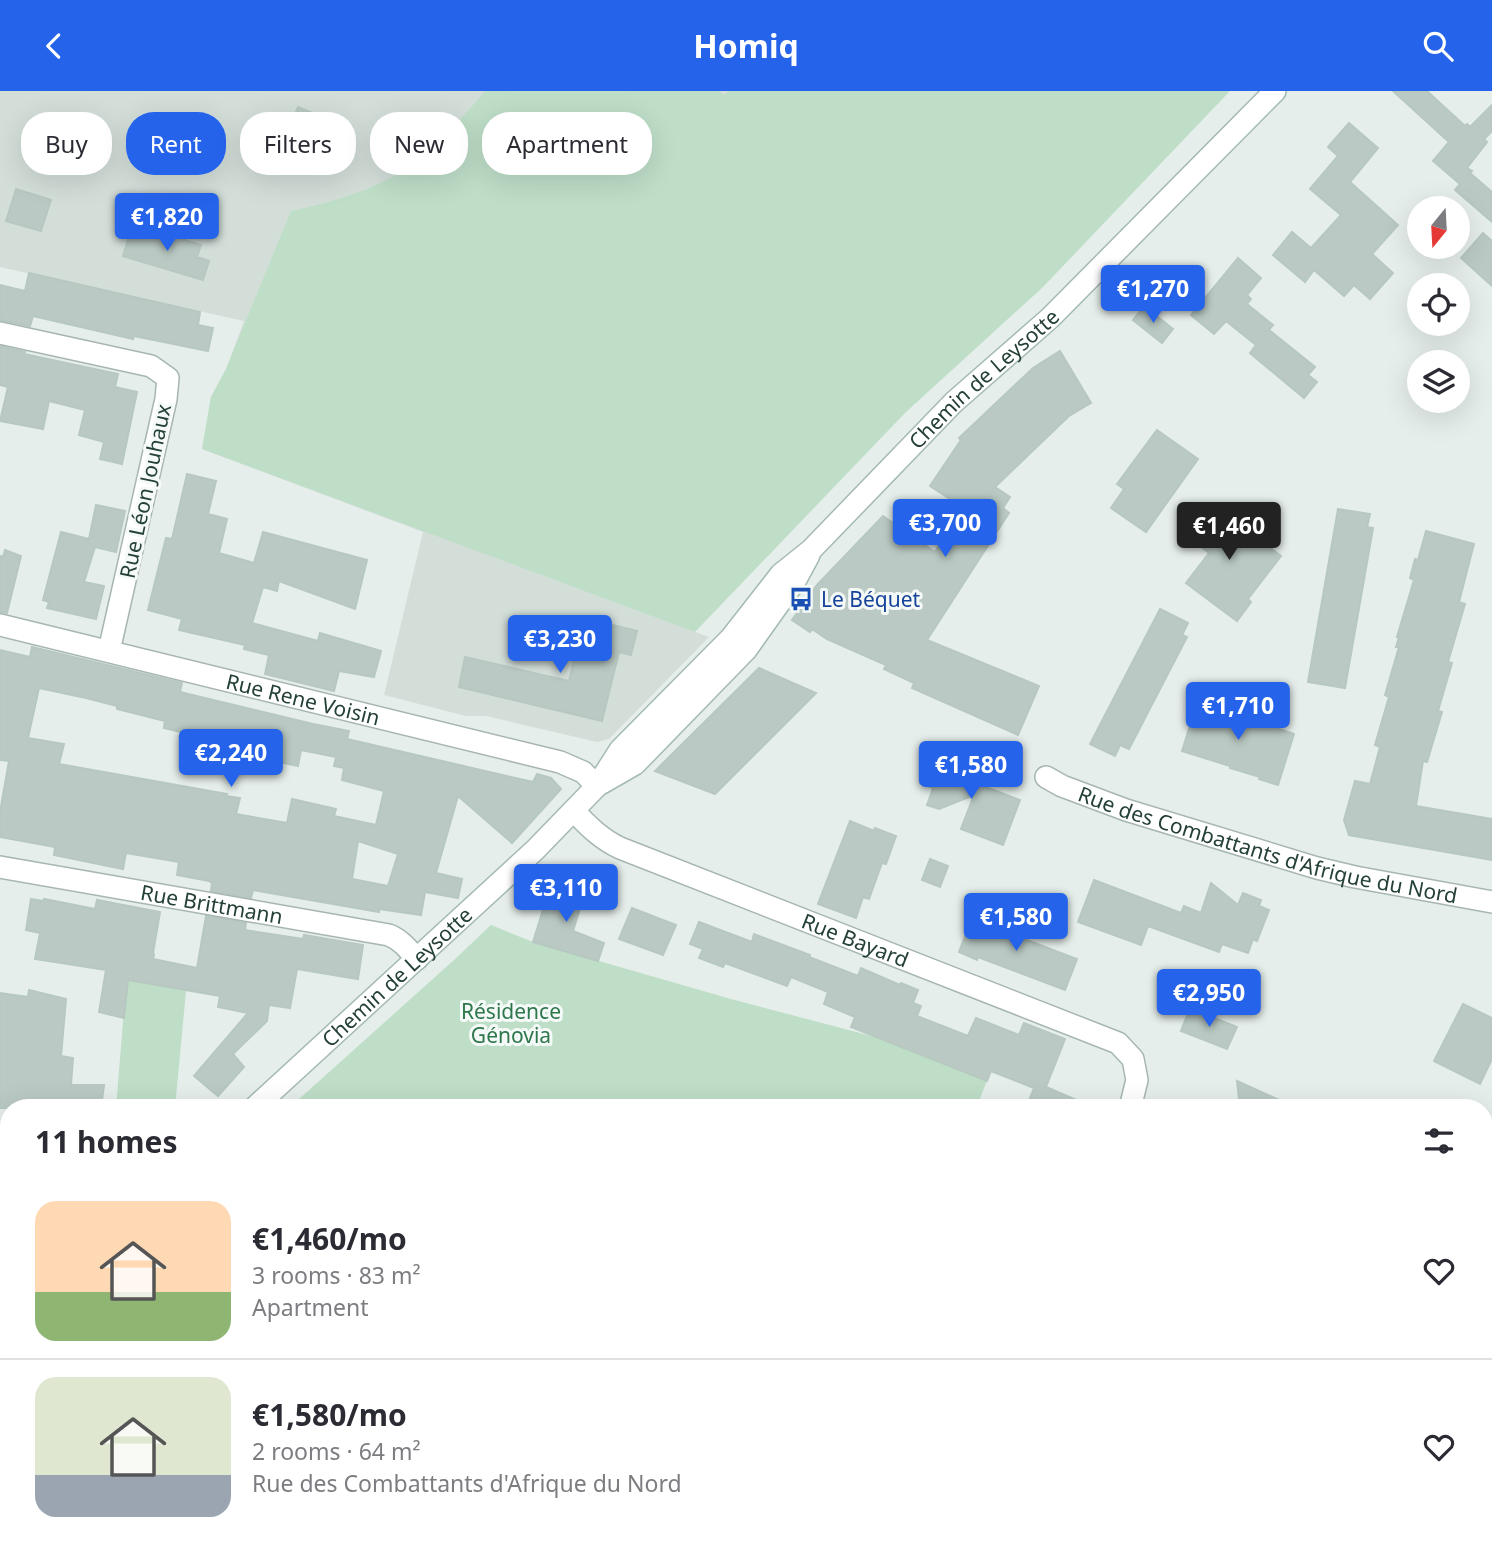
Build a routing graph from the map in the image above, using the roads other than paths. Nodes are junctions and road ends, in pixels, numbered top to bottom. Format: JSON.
{"nodes":[{"id":1,"x":1275,"y":91,"type":"edge"},
{"id":2,"x":0,"y":333,"type":"edge"},
{"id":3,"x":0,"y":625,"type":"edge"},
{"id":4,"x":109,"y":651,"type":"junction"},
{"id":5,"x":1046,"y":777,"type":"dead end"},
{"id":6,"x":597,"y":786,"type":"junction"},
{"id":7,"x":574,"y":811,"type":"junction"},
{"id":8,"x":0,"y":867,"type":"edge"},
{"id":9,"x":1492,"y":902,"type":"edge"},
{"id":10,"x":417,"y":959,"type":"junction"},
{"id":11,"x":264,"y":1099,"type":"edge"},
{"id":12,"x":1132,"y":1099,"type":"edge"}],
"edges":[{"from":1,"to":6,"type":"street","name":"Chemin de Leysotte"},
{"from":2,"to":4,"type":"street","name":"Rue Léon Jouhaux"},
{"from":3,"to":4,"type":"street","name":"Rue Rene Voisin"},
{"from":4,"to":6,"type":"street","name":"Rue Rene Voisin"},
{"from":5,"to":9,"type":"street","name":"Rue des Combattants d'Afrique du Nord"},
{"from":6,"to":7,"type":"street","name":"Chemin de Leysotte"},
{"from":7,"to":10,"type":"street","name":"Chemin de Leysotte"},
{"from":7,"to":12,"type":"street","name":"Rue Bayard"},
{"from":8,"to":10,"type":"street","name":"Rue Brittmann"},
{"from":10,"to":11,"type":"street","name":"Chemin de Leysotte"}]}
